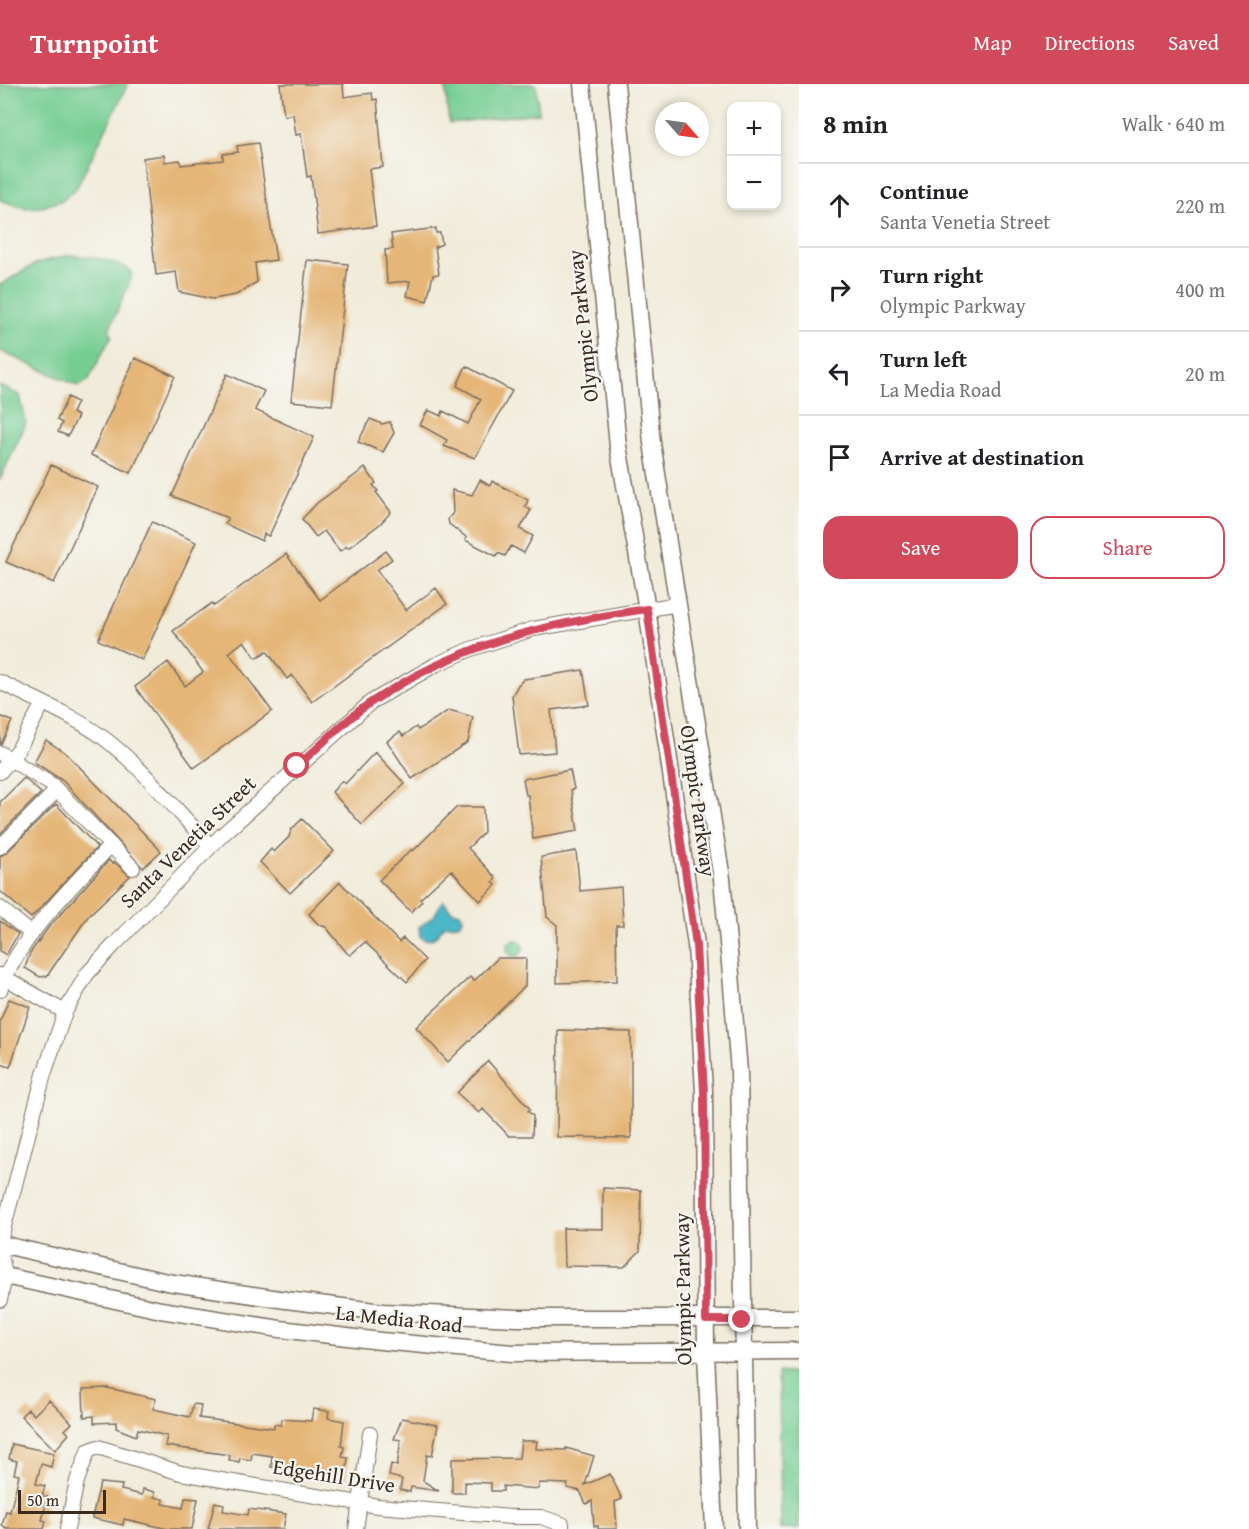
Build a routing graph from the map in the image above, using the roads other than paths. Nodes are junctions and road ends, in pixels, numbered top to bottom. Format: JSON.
{"nodes":[{"id":1,"x":582,"y":84,"type":"edge"},
{"id":2,"x":616,"y":84,"type":"edge"},
{"id":3,"x":678,"y":604,"type":"junction"},
{"id":4,"x":647,"y":609,"type":"junction"},
{"id":5,"x":0,"y":682,"type":"edge"},
{"id":6,"x":43,"y":703,"type":"junction"},
{"id":7,"x":6,"y":755,"type":"edge"},
{"id":8,"x":0,"y":772,"type":"edge"},
{"id":9,"x":57,"y":790,"type":"junction"},
{"id":10,"x":111,"y":845,"type":"junction"},
{"id":11,"x":211,"y":846,"type":"junction"},
{"id":12,"x":0,"y":847,"type":"edge"},
{"id":13,"x":133,"y":868,"type":"dead end"},
{"id":14,"x":0,"y":908,"type":"edge"},
{"id":15,"x":32,"y":934,"type":"junction"},
{"id":16,"x":3,"y":975,"type":"edge"},
{"id":17,"x":0,"y":990,"type":"edge"},
{"id":18,"x":65,"y":1012,"type":"junction"},
{"id":19,"x":0,"y":1245,"type":"edge"},
{"id":20,"x":2,"y":1275,"type":"edge"},
{"id":21,"x":0,"y":1300,"type":"edge"},
{"id":22,"x":799,"y":1318,"type":"edge"},
{"id":23,"x":706,"y":1320,"type":"junction"},
{"id":24,"x":742,"y":1320,"type":"junction"},
{"id":25,"x":743,"y":1350,"type":"junction"},
{"id":26,"x":799,"y":1351,"type":"edge"},
{"id":27,"x":706,"y":1353,"type":"junction"},
{"id":28,"x":370,"y":1434,"type":"dead end"},
{"id":29,"x":360,"y":1503,"type":"junction"},
{"id":30,"x":67,"y":1529,"type":"edge"},
{"id":31,"x":356,"y":1529,"type":"edge"},
{"id":32,"x":562,"y":1529,"type":"edge"},
{"id":33,"x":714,"y":1529,"type":"edge"},
{"id":34,"x":747,"y":1529,"type":"edge"}],
"edges":[{"from":1,"to":4,"type":"main road","name":"Olympic Parkway"},
{"from":2,"to":3,"type":"main road","name":"Olympic Parkway"},
{"from":3,"to":4,"type":"street","name":"Santa Venetia Street"},
{"from":3,"to":24,"type":"main road","name":"Olympic Parkway"},
{"from":4,"to":11,"type":"street","name":"Santa Venetia Street"},
{"from":4,"to":23,"type":"main road","name":"Olympic Parkway"},
{"from":5,"to":6,"type":"street"},
{"from":6,"to":7,"type":"street"},
{"from":6,"to":11,"type":"street"},
{"from":7,"to":8,"type":"street"},
{"from":7,"to":9,"type":"street"},
{"from":9,"to":10,"type":"street"},
{"from":9,"to":12,"type":"street"},
{"from":10,"to":13,"type":"street"},
{"from":10,"to":15,"type":"street"},
{"from":11,"to":18,"type":"street","name":"Santa Venetia Street"},
{"from":14,"to":15,"type":"street"},
{"from":15,"to":16,"type":"street"},
{"from":16,"to":17,"type":"street"},
{"from":16,"to":18,"type":"street"},
{"from":18,"to":19,"type":"street","name":"Santa Venetia Street"},
{"from":19,"to":20,"type":"street","name":"Santa Venetia Street"},
{"from":19,"to":23,"type":"main road","name":"La Media Road"},
{"from":20,"to":21,"type":"street","name":"Santa Venetia Street"},
{"from":20,"to":27,"type":"main road","name":"La Media Road"},
{"from":22,"to":24,"type":"main road","name":"La Media Road"},
{"from":23,"to":24,"type":"main road","name":"La Media Road"},
{"from":23,"to":27,"type":"main road","name":"Olympic Parkway"},
{"from":24,"to":25,"type":"main road","name":"Olympic Parkway"},
{"from":25,"to":26,"type":"main road","name":"La Media Road"},
{"from":25,"to":27,"type":"main road","name":"La Media Road"},
{"from":25,"to":34,"type":"main road","name":"Olympic Parkway"},
{"from":27,"to":33,"type":"main road","name":"Olympic Parkway"},
{"from":28,"to":29,"type":"street"},
{"from":29,"to":30,"type":"street","name":"Edgehill Drive"},
{"from":29,"to":31,"type":"street"},
{"from":29,"to":32,"type":"street","name":"Edgehill Drive"}]}
